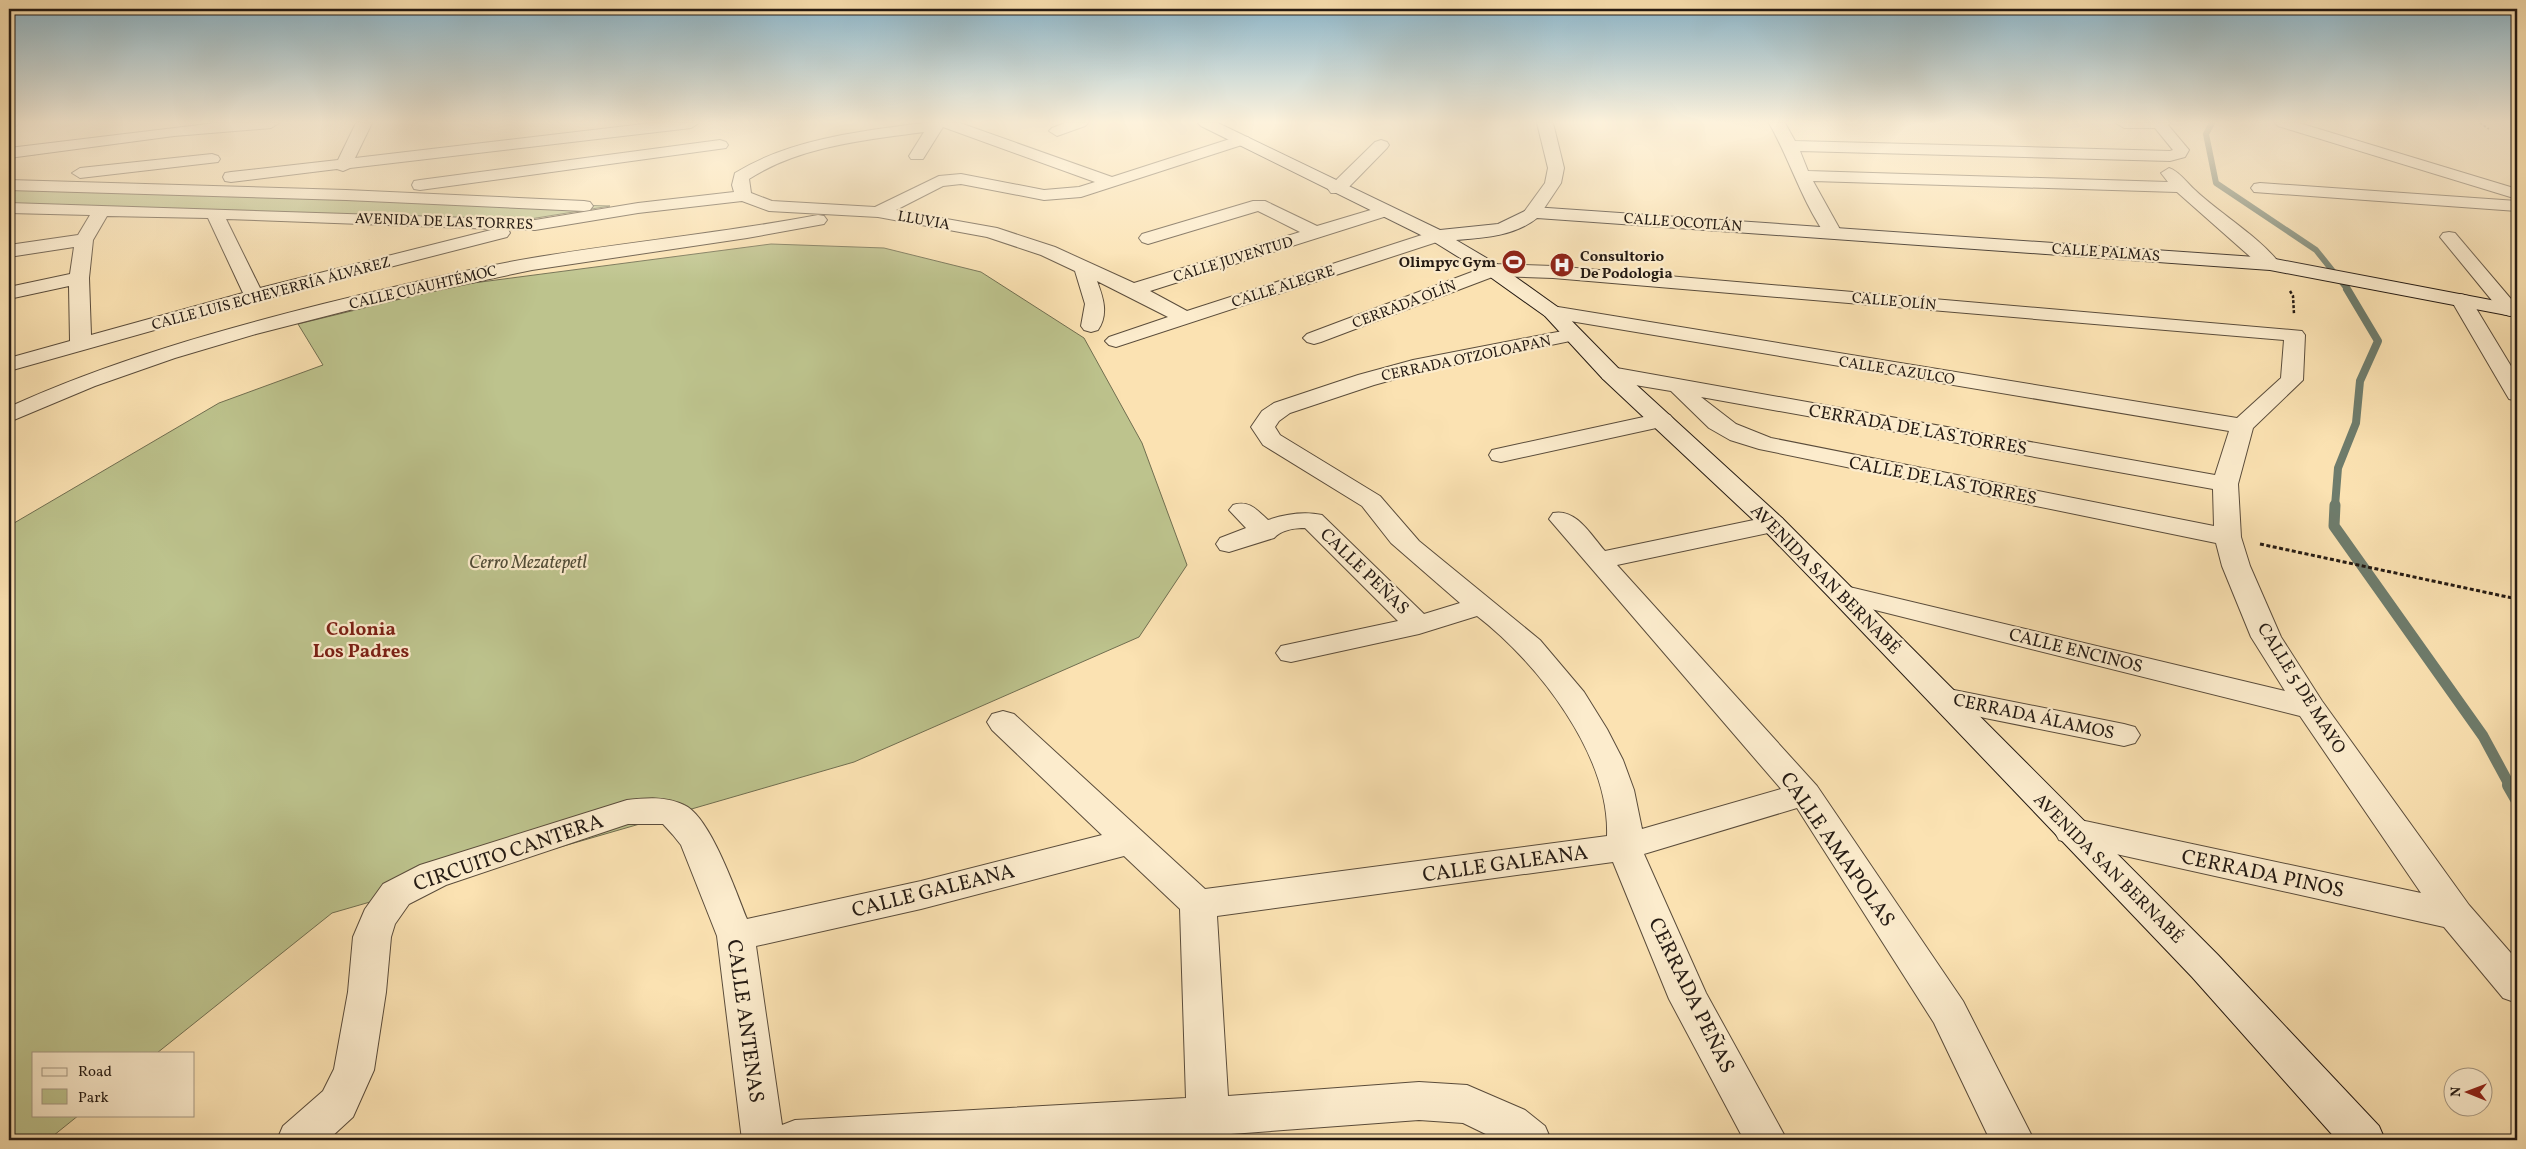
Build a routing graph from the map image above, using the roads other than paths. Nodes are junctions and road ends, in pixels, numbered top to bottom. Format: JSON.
{"nodes":[{"id":1,"x":1802,"y":176,"type":"edge"},
{"id":2,"x":61,"y":177,"type":"edge"},
{"id":3,"x":236,"y":177,"type":"edge"},
{"id":4,"x":486,"y":177,"type":"edge"},
{"id":5,"x":743,"y":177,"type":"edge"},
{"id":6,"x":1036,"y":177,"type":"edge"},
{"id":7,"x":1097,"y":177,"type":"edge"},
{"id":8,"x":1128,"y":177,"type":"edge"},
{"id":9,"x":1314,"y":177,"type":"edge"},
{"id":10,"x":1350,"y":177,"type":"edge"},
{"id":11,"x":1554,"y":177,"type":"edge"},
{"id":12,"x":1823,"y":177,"type":"edge"},
{"id":13,"x":2172,"y":177,"type":"edge"},
{"id":14,"x":2460,"y":177,"type":"edge"},
{"id":15,"x":1111,"y":182,"type":"junction"},
{"id":16,"x":9,"y":183,"type":"edge"},
{"id":17,"x":2181,"y":187,"type":"junction"},
{"id":18,"x":122,"y":188,"type":"junction"},
{"id":19,"x":2260,"y":188,"type":"dead end"},
{"id":20,"x":1338,"y":189,"type":"junction"},
{"id":21,"x":1030,"y":192,"type":"junction"},
{"id":22,"x":2517,"y":194,"type":"edge"},
{"id":23,"x":346,"y":195,"type":"junction"},
{"id":24,"x":744,"y":196,"type":"junction"},
{"id":25,"x":2517,"y":206,"type":"edge"},
{"id":26,"x":9,"y":208,"type":"edge"},
{"id":27,"x":638,"y":208,"type":"junction"},
{"id":28,"x":38,"y":210,"type":"junction"},
{"id":29,"x":101,"y":211,"type":"junction"},
{"id":30,"x":851,"y":211,"type":"junction"},
{"id":31,"x":878,"y":212,"type":"junction"},
{"id":32,"x":1384,"y":212,"type":"junction"},
{"id":33,"x":1533,"y":212,"type":"junction"},
{"id":34,"x":214,"y":213,"type":"junction"},
{"id":35,"x":9,"y":214,"type":"edge"},
{"id":36,"x":534,"y":225,"type":"junction"},
{"id":37,"x":1317,"y":233,"type":"junction"},
{"id":38,"x":1833,"y":233,"type":"junction"},
{"id":39,"x":1437,"y":236,"type":"junction"},
{"id":40,"x":2449,"y":237,"type":"dead end"},
{"id":41,"x":1148,"y":238,"type":"dead end"},
{"id":42,"x":84,"y":240,"type":"junction"},
{"id":43,"x":9,"y":251,"type":"edge"},
{"id":44,"x":2270,"y":264,"type":"junction"},
{"id":45,"x":1085,"y":267,"type":"junction"},
{"id":46,"x":1493,"y":270,"type":"junction"},
{"id":47,"x":79,"y":278,"type":"junction"},
{"id":48,"x":1133,"y":290,"type":"junction"},
{"id":49,"x":9,"y":293,"type":"edge"},
{"id":50,"x":254,"y":296,"type":"junction"},
{"id":51,"x":2461,"y":300,"type":"junction"},
{"id":52,"x":2513,"y":310,"type":"edge"},
{"id":53,"x":1552,"y":312,"type":"junction"},
{"id":54,"x":1185,"y":318,"type":"junction"},
{"id":55,"x":1091,"y":326,"type":"dead end"},
{"id":56,"x":1572,"y":335,"type":"junction"},
{"id":57,"x":1314,"y":338,"type":"dead end"},
{"id":58,"x":1116,"y":341,"type":"dead end"},
{"id":59,"x":81,"y":346,"type":"junction"},
{"id":60,"x":9,"y":366,"type":"edge"},
{"id":61,"x":1611,"y":374,"type":"junction"},
{"id":62,"x":1678,"y":385,"type":"junction"},
{"id":63,"x":2517,"y":394,"type":"edge"},
{"id":64,"x":9,"y":415,"type":"edge"},
{"id":65,"x":1662,"y":420,"type":"junction"},
{"id":66,"x":2242,"y":426,"type":"junction"},
{"id":67,"x":1501,"y":455,"type":"dead end"},
{"id":68,"x":2225,"y":484,"type":"junction"},
{"id":69,"x":1242,"y":510,"type":"dead end"},
{"id":70,"x":1562,"y":519,"type":"dead end"},
{"id":71,"x":1773,"y":524,"type":"junction"},
{"id":72,"x":1265,"y":532,"type":"junction"},
{"id":73,"x":2228,"y":537,"type":"junction"},
{"id":74,"x":1229,"y":544,"type":"dead end"},
{"id":75,"x":1600,"y":560,"type":"junction"},
{"id":76,"x":1841,"y":593,"type":"junction"},
{"id":77,"x":1481,"y":606,"type":"junction"},
{"id":78,"x":1419,"y":625,"type":"junction"},
{"id":79,"x":1291,"y":653,"type":"dead end"},
{"id":80,"x":1944,"y":698,"type":"junction"},
{"id":81,"x":2311,"y":708,"type":"junction"},
{"id":82,"x":1003,"y":722,"type":"dead end"},
{"id":83,"x":2124,"y":735,"type":"dead end"},
{"id":84,"x":1805,"y":794,"type":"junction"},
{"id":85,"x":627,"y":812,"type":"joint"},
{"id":86,"x":2071,"y":831,"type":"junction"},
{"id":87,"x":1130,"y":841,"type":"junction"},
{"id":88,"x":1624,"y":846,"type":"junction"},
{"id":89,"x":1198,"y":904,"type":"junction"},
{"id":90,"x":2456,"y":915,"type":"junction"},
{"id":91,"x":736,"y":936,"type":"junction"},
{"id":92,"x":2517,"y":987,"type":"edge"},
{"id":93,"x":1210,"y":1128,"type":"edge"},
{"id":94,"x":298,"y":1140,"type":"edge"},
{"id":95,"x":763,"y":1140,"type":"edge"},
{"id":96,"x":795,"y":1140,"type":"edge"},
{"id":97,"x":1530,"y":1140,"type":"edge"},
{"id":98,"x":1766,"y":1140,"type":"edge"},
{"id":99,"x":2013,"y":1140,"type":"edge"},
{"id":100,"x":2364,"y":1140,"type":"edge"}],
"edges":[{"from":1,"to":38,"type":"street"},
{"from":2,"to":16,"type":"street"},
{"from":3,"to":18,"type":"street"},
{"from":4,"to":23,"type":"street"},
{"from":5,"to":24,"type":"street"},
{"from":6,"to":21,"type":"street"},
{"from":7,"to":15,"type":"street"},
{"from":8,"to":15,"type":"street"},
{"from":9,"to":20,"type":"street","name":"AVENIDA SAN BERNABÉ"},
{"from":10,"to":20,"type":"street"},
{"from":11,"to":33,"type":"street"},
{"from":12,"to":17,"type":"street"},
{"from":13,"to":17,"type":"street"},
{"from":14,"to":22,"type":"street"},
{"from":15,"to":21,"type":"street"},
{"from":16,"to":18,"type":"street","name":"AVENIDA DE LAS TORRES"},
{"from":17,"to":44,"type":"street"},
{"from":18,"to":23,"type":"street","name":"AVENIDA DE LAS TORRES"},
{"from":19,"to":25,"type":"street"},
{"from":20,"to":32,"type":"street","name":"AVENIDA SAN BERNABÉ"},
{"from":21,"to":31,"type":"street"},
{"from":23,"to":27,"type":"street","name":"AVENIDA DE LAS TORRES"},
{"from":24,"to":27,"type":"street","name":"LLUVIA"},
{"from":24,"to":30,"type":"street","name":"LLUVIA"},
{"from":26,"to":28,"type":"street","name":"AVENIDA DE LAS TORRES"},
{"from":27,"to":36,"type":"street","name":"AVENIDA DE LAS TORRES"},
{"from":28,"to":29,"type":"street","name":"AVENIDA DE LAS TORRES"},
{"from":28,"to":35,"type":"street"},
{"from":29,"to":34,"type":"street","name":"AVENIDA DE LAS TORRES"},
{"from":29,"to":42,"type":"street"},
{"from":30,"to":31,"type":"street","name":"LLUVIA"},
{"from":30,"to":64,"type":"street","name":"CALLE CUAUHTÉMOC"},
{"from":31,"to":45,"type":"street","name":"LLUVIA"},
{"from":32,"to":37,"type":"street","name":"CALLE JUVENTUD"},
{"from":32,"to":39,"type":"street","name":"AVENIDA SAN BERNABÉ"},
{"from":33,"to":38,"type":"street","name":"CALLE OCOTLÁN"},
{"from":33,"to":39,"type":"street","name":"CALLE ALEGRE"},
{"from":34,"to":36,"type":"street","name":"AVENIDA DE LAS TORRES"},
{"from":34,"to":50,"type":"street"},
{"from":36,"to":50,"type":"street","name":"CALLE LUIS ECHEVERRÍA ÁLVAREZ"},
{"from":37,"to":41,"type":"street"},
{"from":37,"to":48,"type":"street","name":"CALLE JUVENTUD"},
{"from":38,"to":44,"type":"street","name":"CALLE PALMAS"},
{"from":39,"to":46,"type":"street","name":"AVENIDA SAN BERNABÉ"},
{"from":39,"to":54,"type":"street","name":"CALLE ALEGRE"},
{"from":40,"to":52,"type":"street"},
{"from":42,"to":43,"type":"street"},
{"from":42,"to":47,"type":"street"},
{"from":44,"to":51,"type":"street","name":"CALLE PALMAS"},
{"from":45,"to":48,"type":"street"},
{"from":45,"to":55,"type":"street"},
{"from":46,"to":53,"type":"street","name":"AVENIDA SAN BERNABÉ"},
{"from":46,"to":57,"type":"street","name":"CERRADA OLÍN"},
{"from":46,"to":66,"type":"street","name":"CALLE OLÍN"},
{"from":47,"to":49,"type":"street"},
{"from":47,"to":59,"type":"street"},
{"from":48,"to":54,"type":"street"},
{"from":50,"to":59,"type":"street","name":"CALLE LUIS ECHEVERRÍA ÁLVAREZ"},
{"from":51,"to":52,"type":"street","name":"CALLE PALMAS"},
{"from":51,"to":63,"type":"street"},
{"from":53,"to":56,"type":"street","name":"AVENIDA SAN BERNABÉ"},
{"from":53,"to":66,"type":"street","name":"CALLE CAZULCO"},
{"from":54,"to":58,"type":"street","name":"CALLE ALEGRE"},
{"from":56,"to":61,"type":"street","name":"AVENIDA SAN BERNABÉ"},
{"from":56,"to":77,"type":"street","name":"CERRADA OTZOLOAPAN"},
{"from":59,"to":60,"type":"street","name":"CALLE LUIS ECHEVERRÍA ÁLVAREZ"},
{"from":61,"to":62,"type":"street","name":"CERRADA DE LAS TORRES"},
{"from":61,"to":65,"type":"street","name":"AVENIDA SAN BERNABÉ"},
{"from":62,"to":68,"type":"street","name":"CERRADA DE LAS TORRES"},
{"from":62,"to":73,"type":"street","name":"CALLE DE LAS TORRES"},
{"from":65,"to":67,"type":"street"},
{"from":65,"to":71,"type":"street","name":"AVENIDA SAN BERNABÉ"},
{"from":66,"to":68,"type":"street","name":"CALLE 5 DE MAYO"},
{"from":68,"to":73,"type":"street","name":"CALLE 5 DE MAYO"},
{"from":69,"to":72,"type":"street"},
{"from":70,"to":75,"type":"street","name":"CALLE AMAPOLAS"},
{"from":71,"to":75,"type":"street"},
{"from":71,"to":76,"type":"street","name":"AVENIDA SAN BERNABÉ"},
{"from":72,"to":74,"type":"street","name":"CALLE PEÑAS"},
{"from":72,"to":78,"type":"street","name":"CALLE PEÑAS"},
{"from":73,"to":81,"type":"street","name":"CALLE 5 DE MAYO"},
{"from":75,"to":84,"type":"street","name":"CALLE AMAPOLAS"},
{"from":76,"to":80,"type":"street","name":"AVENIDA SAN BERNABÉ"},
{"from":76,"to":81,"type":"street","name":"CALLE ENCINOS"},
{"from":77,"to":78,"type":"street","name":"CALLE PEÑAS"},
{"from":77,"to":88,"type":"street"},
{"from":78,"to":79,"type":"street"},
{"from":80,"to":83,"type":"street","name":"CERRADA ÁLAMOS"},
{"from":80,"to":86,"type":"street","name":"AVENIDA SAN BERNABÉ"},
{"from":81,"to":90,"type":"street","name":"CALLE 5 DE MAYO"},
{"from":82,"to":87,"type":"street"},
{"from":84,"to":88,"type":"street","name":"CALLE GALEANA"},
{"from":84,"to":99,"type":"street","name":"CALLE AMAPOLAS"},
{"from":85,"to":91,"type":"street","name":"CALLE ANTENAS"},
{"from":85,"to":94,"type":"street","name":"CIRCUITO CANTERA"},
{"from":86,"to":90,"type":"street","name":"CERRADA PINOS"},
{"from":86,"to":100,"type":"street","name":"AVENIDA SAN BERNABÉ"},
{"from":87,"to":89,"type":"street"},
{"from":87,"to":91,"type":"street","name":"CALLE GALEANA"},
{"from":88,"to":89,"type":"street","name":"CALLE GALEANA"},
{"from":88,"to":98,"type":"street","name":"CERRADA PEÑAS"},
{"from":89,"to":93,"type":"street"},
{"from":90,"to":92,"type":"street","name":"CALLE 5 DE MAYO"},
{"from":91,"to":95,"type":"street","name":"CALLE ANTENAS"},
{"from":93,"to":96,"type":"street"},
{"from":93,"to":97,"type":"street"}]}
